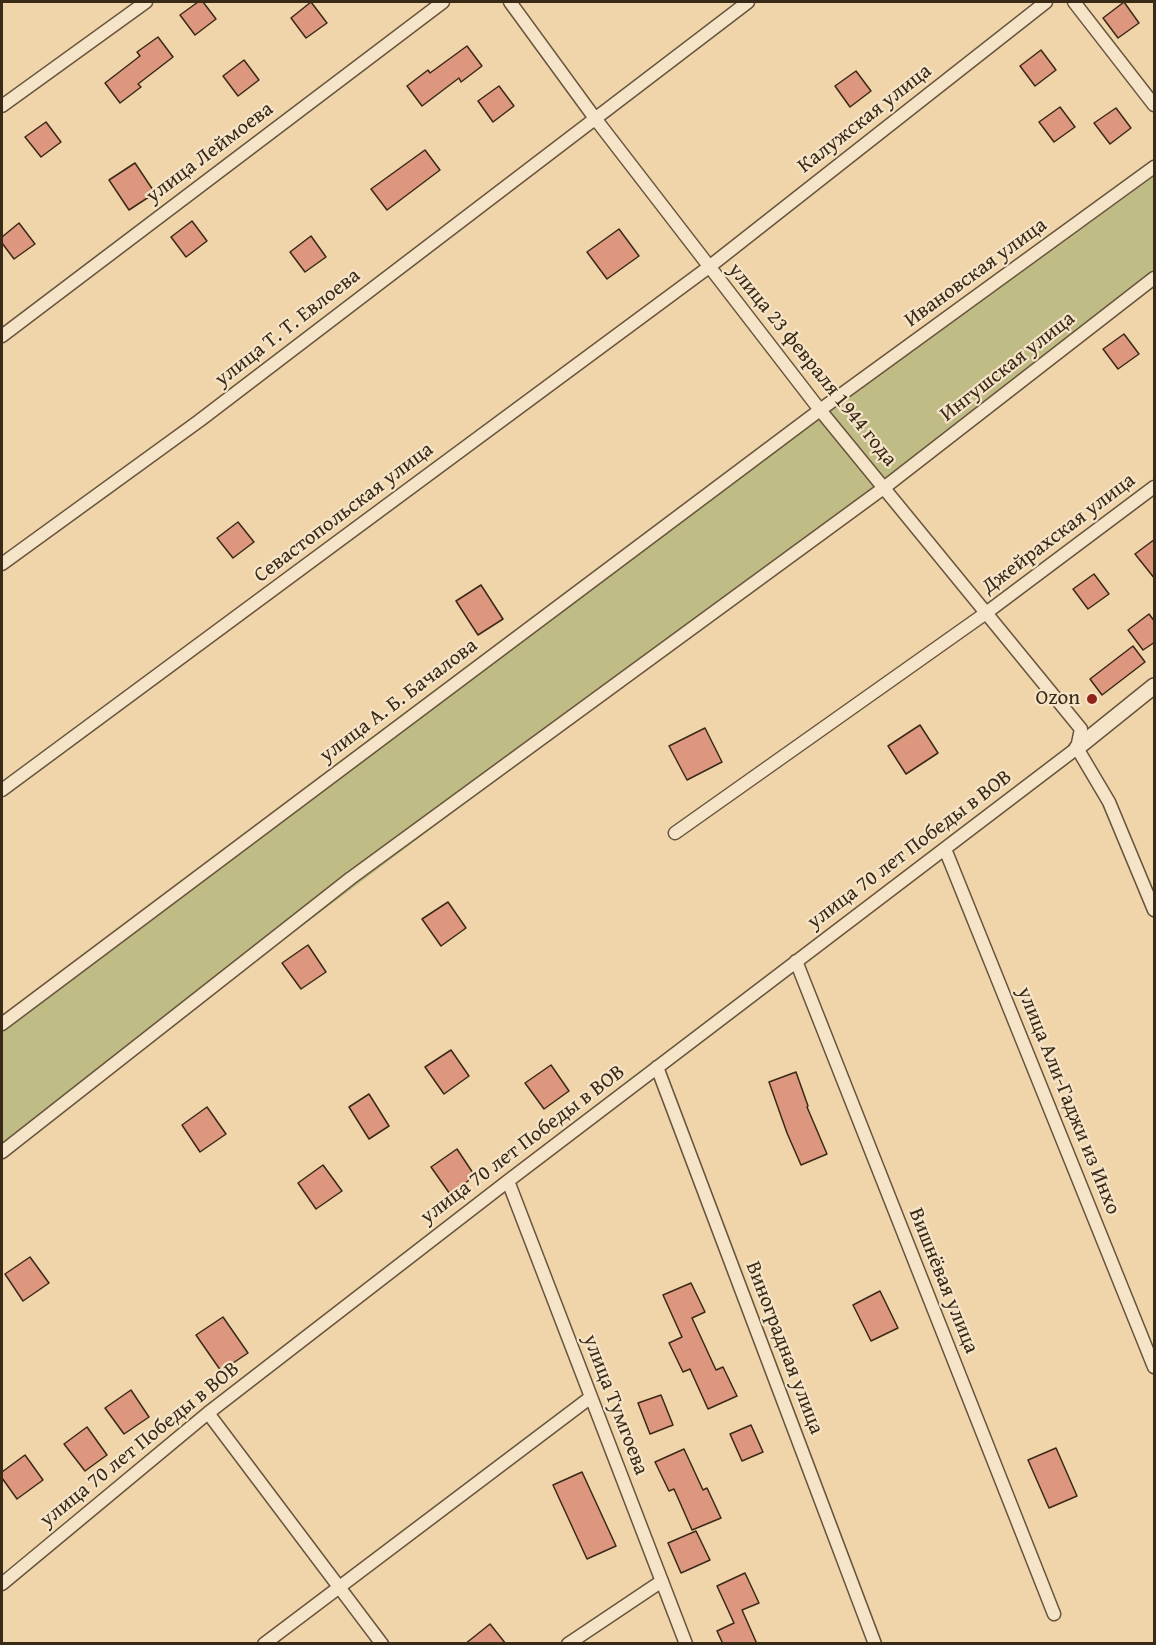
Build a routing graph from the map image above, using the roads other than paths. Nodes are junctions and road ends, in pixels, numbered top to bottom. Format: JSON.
{"nodes":[{"id":1,"x":146,"y":2,"type":"edge"},
{"id":2,"x":443,"y":2,"type":"edge"},
{"id":3,"x":510,"y":2,"type":"edge"},
{"id":4,"x":748,"y":2,"type":"edge"},
{"id":5,"x":1046,"y":2,"type":"edge"},
{"id":6,"x":1074,"y":2,"type":"edge"},
{"id":7,"x":1155,"y":105,"type":"edge"},
{"id":8,"x":2,"y":106,"type":"edge"},
{"id":9,"x":594,"y":117,"type":"junction"},
{"id":10,"x":1155,"y":167,"type":"edge"},
{"id":11,"x":709,"y":267,"type":"junction"},
{"id":12,"x":1155,"y":278,"type":"edge"},
{"id":13,"x":2,"y":336,"type":"edge"},
{"id":14,"x":820,"y":410,"type":"junction"},
{"id":15,"x":885,"y":487,"type":"junction"},
{"id":16,"x":1155,"y":487,"type":"edge"},
{"id":17,"x":2,"y":564,"type":"edge"},
{"id":18,"x":986,"y":613,"type":"junction"},
{"id":19,"x":1155,"y":686,"type":"edge"},
{"id":20,"x":1077,"y":748,"type":"junction"},
{"id":21,"x":2,"y":790,"type":"edge"},
{"id":22,"x":675,"y":832,"type":"dead end"},
{"id":23,"x":945,"y":849,"type":"junction"},
{"id":24,"x":1155,"y":910,"type":"edge"},
{"id":25,"x":796,"y":962,"type":"junction"},
{"id":26,"x":2,"y":1024,"type":"edge"},
{"id":27,"x":657,"y":1067,"type":"junction"},
{"id":28,"x":2,"y":1152,"type":"edge"},
{"id":29,"x":508,"y":1181,"type":"junction"},
{"id":30,"x":1155,"y":1367,"type":"edge"},
{"id":31,"x":591,"y":1397,"type":"junction"},
{"id":32,"x":208,"y":1413,"type":"junction"},
{"id":33,"x":662,"y":1581,"type":"junction"},
{"id":34,"x":2,"y":1584,"type":"edge"},
{"id":35,"x":339,"y":1586,"type":"junction"},
{"id":36,"x":1054,"y":1614,"type":"dead end"},
{"id":37,"x":264,"y":1644,"type":"edge"},
{"id":38,"x":382,"y":1644,"type":"edge"},
{"id":39,"x":568,"y":1644,"type":"edge"},
{"id":40,"x":686,"y":1644,"type":"edge"},
{"id":41,"x":875,"y":1644,"type":"edge"}],
"edges":[{"from":1,"to":8,"type":"street"},
{"from":2,"to":13,"type":"street","name":"улица Леймоева"},
{"from":3,"to":9,"type":"street","name":"улица 23 февраля 1944 года"},
{"from":4,"to":9,"type":"street","name":"улица Т. Т. Евлоева"},
{"from":5,"to":11,"type":"street","name":"Калужская улица"},
{"from":6,"to":7,"type":"street"},
{"from":9,"to":11,"type":"street","name":"улица 23 февраля 1944 года"},
{"from":9,"to":17,"type":"street","name":"улица Т. Т. Евлоева"},
{"from":10,"to":14,"type":"street","name":"Ивановская улица"},
{"from":11,"to":14,"type":"street","name":"улица 23 февраля 1944 года"},
{"from":11,"to":21,"type":"street","name":"Севастопольская улица"},
{"from":12,"to":15,"type":"street","name":"Ингушская улица"},
{"from":14,"to":15,"type":"street","name":"улица 23 февраля 1944 года"},
{"from":14,"to":26,"type":"street","name":"улица А. Б. Бачалова"},
{"from":15,"to":18,"type":"street","name":"улица 23 февраля 1944 года"},
{"from":15,"to":28,"type":"street","name":"Ингушская улица"},
{"from":16,"to":18,"type":"street","name":"Джейрахская улица"},
{"from":18,"to":20,"type":"street","name":"улица 23 февраля 1944 года"},
{"from":18,"to":22,"type":"street","name":"Джейрахская улица"},
{"from":19,"to":20,"type":"street"},
{"from":20,"to":23,"type":"street","name":"улица 70 лет Победы в ВОВ"},
{"from":20,"to":24,"type":"street"},
{"from":23,"to":25,"type":"street","name":"улица 70 лет Победы в ВОВ"},
{"from":23,"to":30,"type":"street","name":"улица Али-Гаджи из Инхо"},
{"from":25,"to":27,"type":"street","name":"улица 70 лет Победы в ВОВ"},
{"from":25,"to":36,"type":"street","name":"Вишнёвая улица"},
{"from":27,"to":29,"type":"street","name":"улица 70 лет Победы в ВОВ"},
{"from":27,"to":41,"type":"street","name":"Виноградная улица"},
{"from":29,"to":31,"type":"street","name":"улица Тумгоева"},
{"from":29,"to":32,"type":"street","name":"улица 70 лет Победы в ВОВ"},
{"from":31,"to":33,"type":"street","name":"улица Тумгоева"},
{"from":31,"to":35,"type":"street"},
{"from":32,"to":34,"type":"street","name":"улица 70 лет Победы в ВОВ"},
{"from":32,"to":35,"type":"street"},
{"from":33,"to":39,"type":"street"},
{"from":33,"to":40,"type":"street","name":"улица Тумгоева"},
{"from":35,"to":37,"type":"street"},
{"from":35,"to":38,"type":"street"}]}
